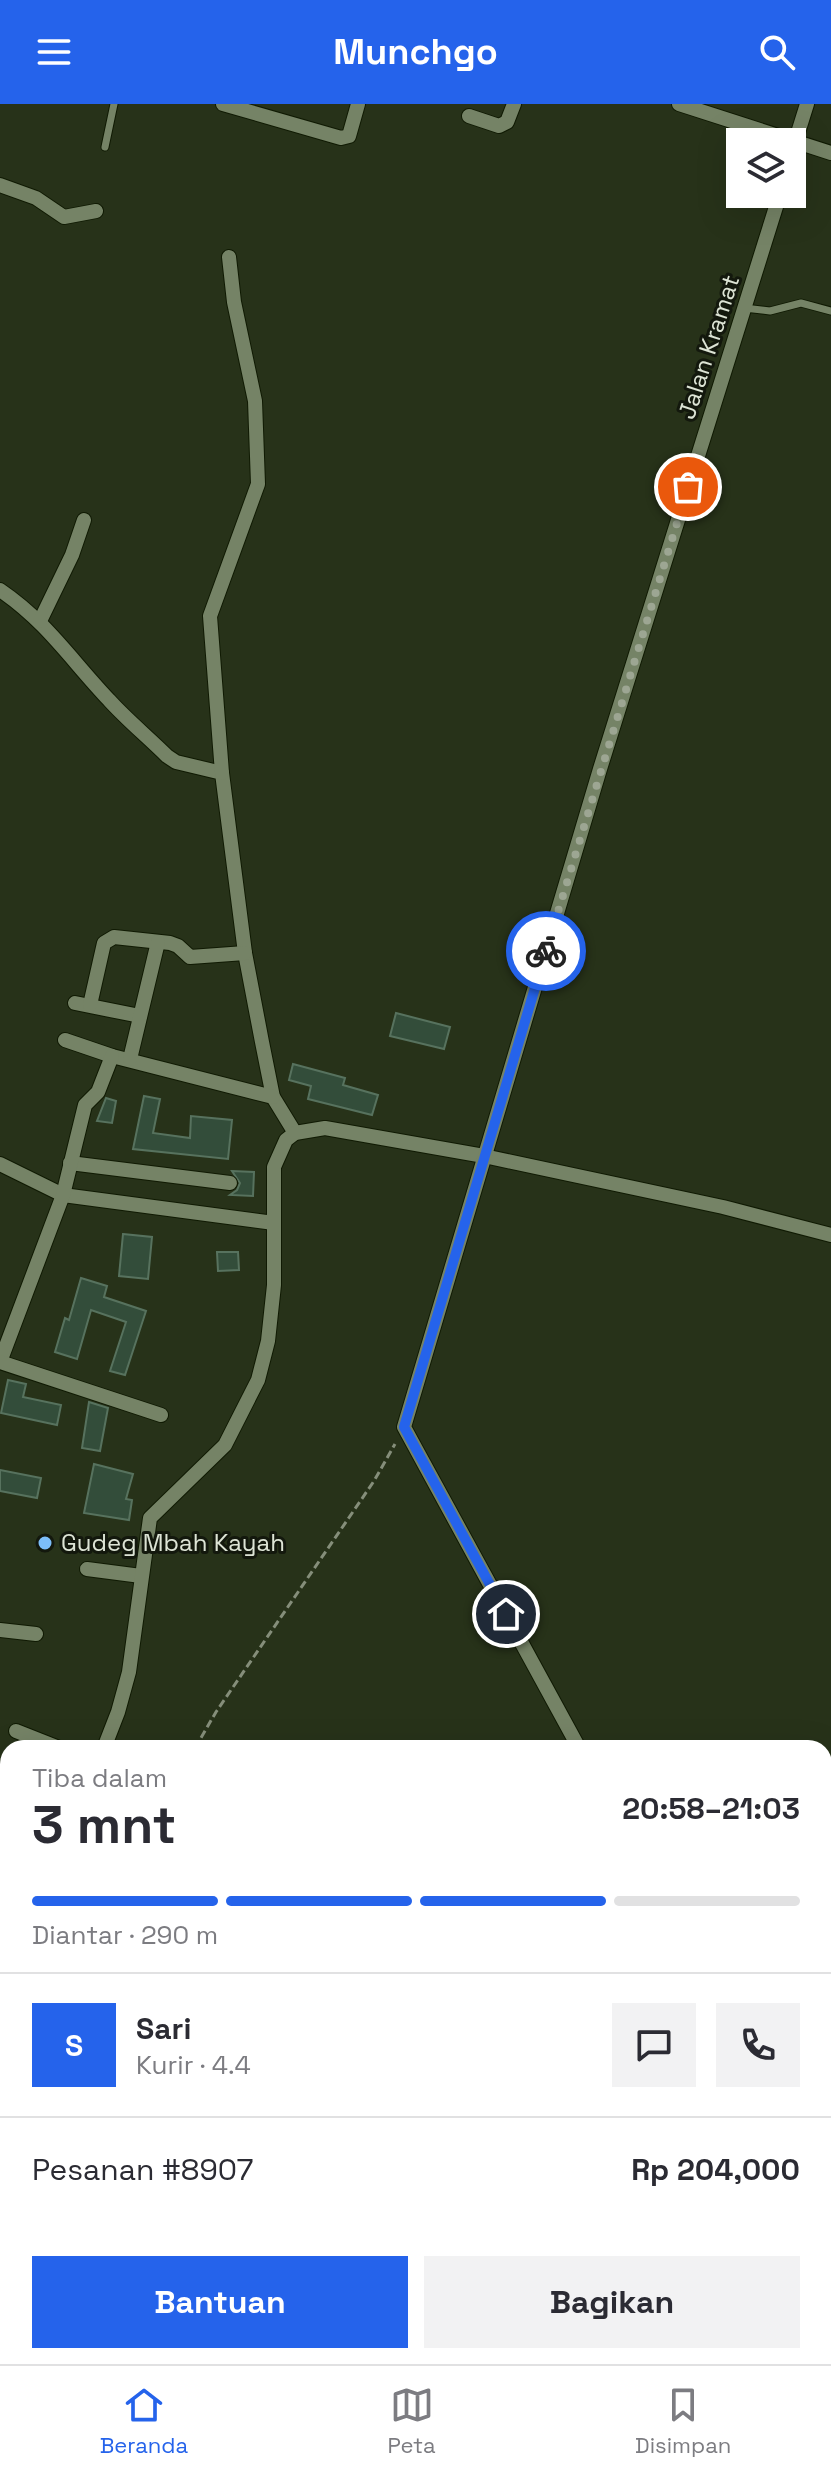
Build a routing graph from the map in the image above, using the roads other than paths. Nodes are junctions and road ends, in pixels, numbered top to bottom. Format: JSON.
{"nodes":[{"id":1,"x":114,"y":104,"type":"edge"},
{"id":2,"x":223,"y":104,"type":"edge"},
{"id":3,"x":358,"y":104,"type":"edge"},
{"id":4,"x":514,"y":104,"type":"edge"},
{"id":5,"x":679,"y":104,"type":"edge"},
{"id":6,"x":807,"y":104,"type":"edge"},
{"id":7,"x":258,"y":109,"type":"edge"},
{"id":8,"x":469,"y":116,"type":"dead end"},
{"id":9,"x":743,"y":128,"type":"edge"},
{"id":10,"x":800,"y":128,"type":"edge"},
{"id":11,"x":105,"y":147,"type":"dead end"},
{"id":12,"x":806,"y":149,"type":"edge"},
{"id":13,"x":831,"y":153,"type":"edge"},
{"id":14,"x":0,"y":185,"type":"edge"},
{"id":15,"x":776,"y":208,"type":"edge"},
{"id":16,"x":96,"y":211,"type":"dead end"},
{"id":17,"x":229,"y":257,"type":"dead end"},
{"id":18,"x":744,"y":308,"type":"junction"},
{"id":19,"x":831,"y":311,"type":"edge"},
{"id":20,"x":84,"y":520,"type":"dead end"},
{"id":21,"x":0,"y":590,"type":"edge"},
{"id":22,"x":40,"y":621,"type":"junction"},
{"id":23,"x":222,"y":773,"type":"junction"},
{"id":24,"x":158,"y":942,"type":"junction"},
{"id":25,"x":245,"y":953,"type":"junction"},
{"id":26,"x":75,"y":1003,"type":"dead end"},
{"id":27,"x":90,"y":1005,"type":"junction"},
{"id":28,"x":140,"y":1016,"type":"junction"},
{"id":29,"x":65,"y":1040,"type":"dead end"},
{"id":30,"x":112,"y":1056,"type":"junction"},
{"id":31,"x":130,"y":1059,"type":"junction"},
{"id":32,"x":273,"y":1097,"type":"junction"},
{"id":33,"x":295,"y":1133,"type":"junction"},
{"id":34,"x":484,"y":1156,"type":"junction"},
{"id":35,"x":70,"y":1163,"type":"junction"},
{"id":36,"x":0,"y":1164,"type":"edge"},
{"id":37,"x":230,"y":1183,"type":"dead end"},
{"id":38,"x":63,"y":1195,"type":"junction"},
{"id":39,"x":274,"y":1223,"type":"junction"},
{"id":40,"x":831,"y":1235,"type":"edge"},
{"id":41,"x":5,"y":1339,"type":"edge"},
{"id":42,"x":0,"y":1362,"type":"edge"},
{"id":43,"x":161,"y":1415,"type":"dead end"},
{"id":44,"x":87,"y":1569,"type":"dead end"},
{"id":45,"x":141,"y":1576,"type":"junction"},
{"id":46,"x":0,"y":1630,"type":"edge"},
{"id":47,"x":36,"y":1634,"type":"dead end"},
{"id":48,"x":16,"y":1731,"type":"dead end"},
{"id":49,"x":39,"y":1740,"type":"edge"},
{"id":50,"x":107,"y":1740,"type":"edge"},
{"id":51,"x":575,"y":1740,"type":"edge"}],
"edges":[{"from":1,"to":11,"type":"lane"},
{"from":2,"to":7,"type":"street"},
{"from":3,"to":7,"type":"street"},
{"from":4,"to":8,"type":"street"},
{"from":5,"to":9,"type":"street"},
{"from":6,"to":10,"type":"street"},
{"from":12,"to":13,"type":"street"},
{"from":14,"to":16,"type":"street"},
{"from":15,"to":18,"type":"street","name":"Jalan Kramat"},
{"from":17,"to":23,"type":"street"},
{"from":18,"to":19,"type":"lane"},
{"from":18,"to":34,"type":"street","name":"Jalan Kramat"},
{"from":20,"to":22,"type":"street"},
{"from":21,"to":22,"type":"street"},
{"from":22,"to":23,"type":"street"},
{"from":23,"to":25,"type":"street"},
{"from":24,"to":25,"type":"street"},
{"from":24,"to":27,"type":"street"},
{"from":24,"to":28,"type":"street"},
{"from":25,"to":32,"type":"street"},
{"from":26,"to":27,"type":"street"},
{"from":27,"to":28,"type":"street"},
{"from":28,"to":31,"type":"street"},
{"from":29,"to":30,"type":"street"},
{"from":30,"to":31,"type":"street"},
{"from":30,"to":35,"type":"street"},
{"from":31,"to":32,"type":"street"},
{"from":32,"to":33,"type":"street"},
{"from":33,"to":34,"type":"street"},
{"from":33,"to":39,"type":"street"},
{"from":34,"to":40,"type":"street"},
{"from":34,"to":51,"type":"street","name":"Jalan Kramat"},
{"from":35,"to":37,"type":"street"},
{"from":35,"to":38,"type":"street"},
{"from":36,"to":38,"type":"street"},
{"from":38,"to":39,"type":"street"},
{"from":38,"to":41,"type":"street"},
{"from":39,"to":45,"type":"street"},
{"from":41,"to":42,"type":"street"},
{"from":42,"to":43,"type":"street"},
{"from":44,"to":45,"type":"street"},
{"from":45,"to":50,"type":"street"},
{"from":46,"to":47,"type":"street"},
{"from":48,"to":49,"type":"street"}]}
